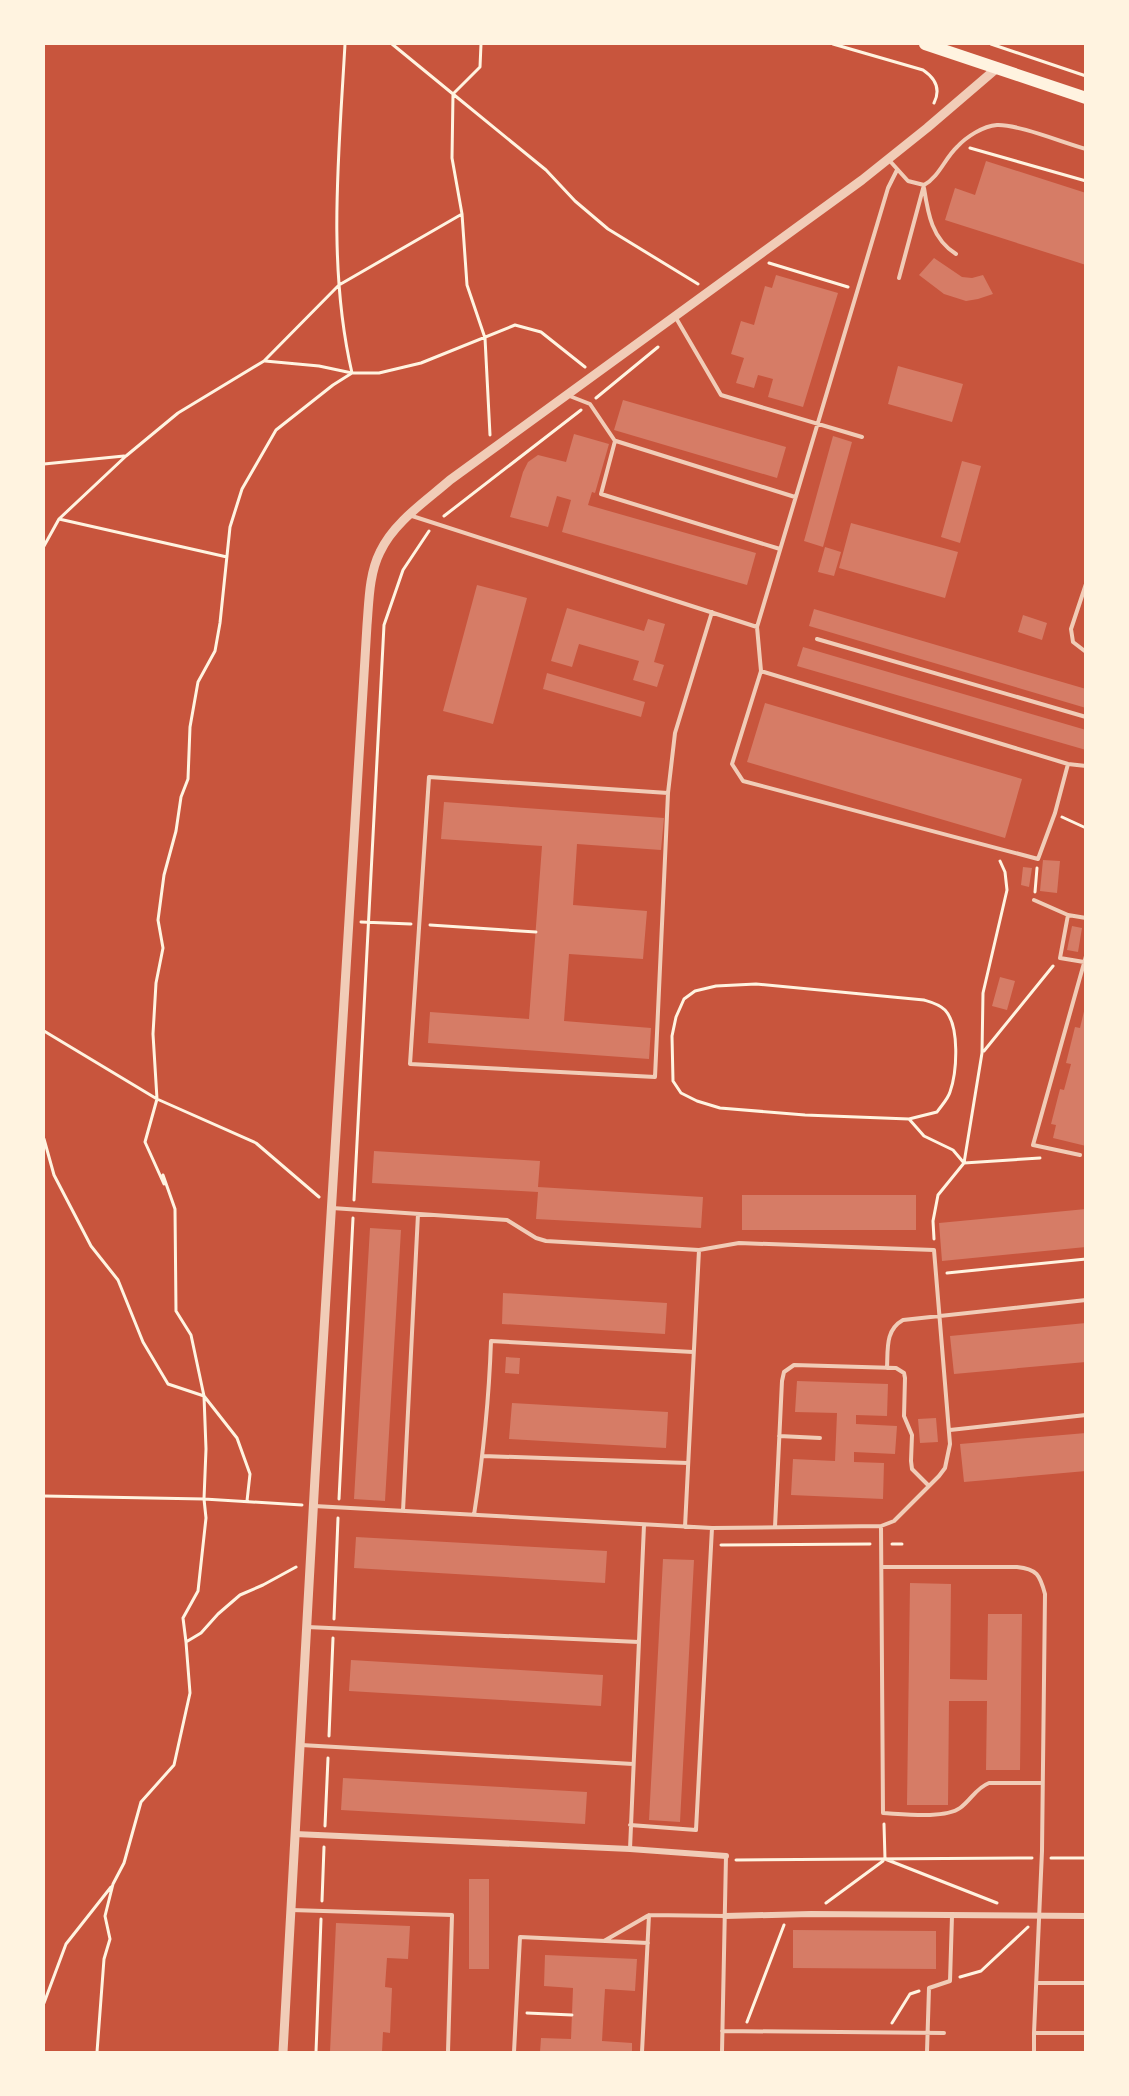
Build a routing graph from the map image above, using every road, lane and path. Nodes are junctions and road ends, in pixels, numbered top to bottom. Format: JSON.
{"nodes":[{"id":1,"x":345,"y":44,"type":"edge"},
{"id":2,"x":392,"y":44,"type":"edge"},
{"id":3,"x":481,"y":44,"type":"edge"},
{"id":4,"x":833,"y":44,"type":"edge"},
{"id":5,"x":925,"y":44,"type":"edge"},
{"id":6,"x":991,"y":44,"type":"edge"},
{"id":7,"x":997,"y":68,"type":"junction"},
{"id":8,"x":1086,"y":76,"type":"edge"},
{"id":9,"x":453,"y":94,"type":"junction"},
{"id":10,"x":1086,"y":98,"type":"edge"},
{"id":11,"x":932,"y":106,"type":"dead end"},
{"id":12,"x":958,"y":145,"type":"junction"},
{"id":13,"x":1086,"y":149,"type":"edge"},
{"id":14,"x":888,"y":159,"type":"junction"},
{"id":15,"x":897,"y":170,"type":"junction"},
{"id":16,"x":1086,"y":181,"type":"edge"},
{"id":17,"x":924,"y":185,"type":"junction"},
{"id":18,"x":462,"y":214,"type":"junction"},
{"id":19,"x":956,"y":254,"type":"dead end"},
{"id":20,"x":778,"y":256,"type":"dead end"},
{"id":21,"x":769,"y":263,"type":"junction"},
{"id":22,"x":761,"y":270,"type":"dead end"},
{"id":23,"x":899,"y":278,"type":"dead end"},
{"id":24,"x":339,"y":285,"type":"junction"},
{"id":25,"x":857,"y":290,"type":"junction"},
{"id":26,"x":710,"y":291,"type":"junction"},
{"id":27,"x":675,"y":316,"type":"junction"},
{"id":28,"x":681,"y":327,"type":"junction"},
{"id":29,"x":485,"y":338,"type":"junction"},
{"id":30,"x":264,"y":361,"type":"junction"},
{"id":31,"x":352,"y":373,"type":"junction"},
{"id":32,"x":594,"y":375,"type":"junction"},
{"id":33,"x":566,"y":395,"type":"junction"},
{"id":34,"x":590,"y":404,"type":"junction"},
{"id":35,"x":817,"y":424,"type":"junction"},
{"id":36,"x":862,"y":437,"type":"dead end"},
{"id":37,"x":615,"y":441,"type":"junction"},
{"id":38,"x":491,"y":451,"type":"junction"},
{"id":39,"x":126,"y":456,"type":"junction"},
{"id":40,"x":44,"y":464,"type":"edge"},
{"id":41,"x":795,"y":497,"type":"junction"},
{"id":42,"x":409,"y":515,"type":"junction"},
{"id":43,"x":59,"y":519,"type":"junction"},
{"id":44,"x":435,"y":523,"type":"junction"},
{"id":45,"x":44,"y":546,"type":"edge"},
{"id":46,"x":780,"y":549,"type":"junction"},
{"id":47,"x":227,"y":557,"type":"junction"},
{"id":48,"x":1086,"y":584,"type":"edge"},
{"id":49,"x":712,"y":612,"type":"junction"},
{"id":50,"x":757,"y":627,"type":"junction"},
{"id":51,"x":817,"y":639,"type":"dead end"},
{"id":52,"x":1086,"y":652,"type":"edge"},
{"id":53,"x":761,"y":671,"type":"junction"},
{"id":54,"x":1086,"y":717,"type":"edge"},
{"id":55,"x":1068,"y":764,"type":"junction"},
{"id":56,"x":1086,"y":766,"type":"edge"},
{"id":57,"x":668,"y":793,"type":"junction"},
{"id":58,"x":1055,"y":813,"type":"junction"},
{"id":59,"x":1086,"y":828,"type":"edge"},
{"id":60,"x":995,"y":848,"type":"junction"},
{"id":61,"x":1038,"y":859,"type":"junction"},
{"id":62,"x":1034,"y":900,"type":"joint"},
{"id":63,"x":1068,"y":915,"type":"junction"},
{"id":64,"x":1086,"y":918,"type":"edge"},
{"id":65,"x":349,"y":921,"type":"junction"},
{"id":66,"x":368,"y":922,"type":"junction"},
{"id":67,"x":418,"y":925,"type":"junction"},
{"id":68,"x":536,"y":932,"type":"dead end"},
{"id":69,"x":1086,"y":956,"type":"edge"},
{"id":70,"x":1060,"y":958,"type":"junction"},
{"id":71,"x":1084,"y":962,"type":"edge"},
{"id":72,"x":44,"y":1031,"type":"edge"},
{"id":73,"x":982,"y":1053,"type":"junction"},
{"id":74,"x":157,"y":1099,"type":"junction"},
{"id":75,"x":909,"y":1119,"type":"junction"},
{"id":76,"x":44,"y":1139,"type":"edge"},
{"id":77,"x":1080,"y":1155,"type":"dead end"},
{"id":78,"x":1047,"y":1158,"type":"dead end"},
{"id":79,"x":964,"y":1163,"type":"junction"},
{"id":80,"x":331,"y":1208,"type":"junction"},
{"id":81,"x":353,"y":1209,"type":"junction"},
{"id":82,"x":418,"y":1214,"type":"junction"},
{"id":83,"x":699,"y":1250,"type":"junction"},
{"id":84,"x":934,"y":1250,"type":"junction"},
{"id":85,"x":1086,"y":1259,"type":"edge"},
{"id":86,"x":936,"y":1274,"type":"junction"},
{"id":87,"x":1086,"y":1300,"type":"edge"},
{"id":88,"x":940,"y":1316,"type":"junction"},
{"id":89,"x":693,"y":1352,"type":"junction"},
{"id":90,"x":886,"y":1368,"type":"junction"},
{"id":91,"x":204,"y":1395,"type":"junction"},
{"id":92,"x":1086,"y":1415,"type":"edge"},
{"id":93,"x":950,"y":1430,"type":"junction"},
{"id":94,"x":779,"y":1436,"type":"junction"},
{"id":95,"x":820,"y":1438,"type":"dead end"},
{"id":96,"x":483,"y":1456,"type":"junction"},
{"id":97,"x":688,"y":1463,"type":"junction"},
{"id":98,"x":929,"y":1486,"type":"junction"},
{"id":99,"x":44,"y":1496,"type":"edge"},
{"id":100,"x":204,"y":1499,"type":"junction"},
{"id":101,"x":248,"y":1501,"type":"junction"},
{"id":102,"x":313,"y":1506,"type":"junction"},
{"id":103,"x":338,"y":1507,"type":"junction"},
{"id":104,"x":403,"y":1511,"type":"junction"},
{"id":105,"x":474,"y":1515,"type":"junction"},
{"id":106,"x":644,"y":1526,"type":"junction"},
{"id":107,"x":881,"y":1526,"type":"junction"},
{"id":108,"x":685,"y":1527,"type":"junction"},
{"id":109,"x":775,"y":1527,"type":"junction"},
{"id":110,"x":712,"y":1528,"type":"junction"},
{"id":111,"x":882,"y":1544,"type":"junction"},
{"id":112,"x":902,"y":1544,"type":"dead end"},
{"id":113,"x":712,"y":1545,"type":"junction"},
{"id":114,"x":310,"y":1559,"type":"junction"},
{"id":115,"x":882,"y":1567,"type":"junction"},
{"id":116,"x":306,"y":1627,"type":"junction"},
{"id":117,"x":333,"y":1628,"type":"junction"},
{"id":118,"x":186,"y":1642,"type":"junction"},
{"id":119,"x":639,"y":1642,"type":"junction"},
{"id":120,"x":300,"y":1745,"type":"junction"},
{"id":121,"x":328,"y":1746,"type":"junction"},
{"id":122,"x":633,"y":1764,"type":"junction"},
{"id":123,"x":1042,"y":1783,"type":"junction"},
{"id":124,"x":884,"y":1813,"type":"junction"},
{"id":125,"x":630,"y":1825,"type":"junction"},
{"id":126,"x":295,"y":1834,"type":"junction"},
{"id":127,"x":324,"y":1835,"type":"junction"},
{"id":128,"x":630,"y":1849,"type":"junction"},
{"id":129,"x":726,"y":1856,"type":"junction"},
{"id":130,"x":1042,"y":1858,"type":"junction"},
{"id":131,"x":1086,"y":1858,"type":"edge"},
{"id":132,"x":885,"y":1860,"type":"junction"},
{"id":133,"x":113,"y":1884,"type":"junction"},
{"id":134,"x":290,"y":1910,"type":"junction"},
{"id":135,"x":321,"y":1911,"type":"junction"},
{"id":136,"x":811,"y":1914,"type":"junction"},
{"id":137,"x":649,"y":1915,"type":"junction"},
{"id":138,"x":788,"y":1915,"type":"junction"},
{"id":139,"x":952,"y":1915,"type":"junction"},
{"id":140,"x":725,"y":1916,"type":"junction"},
{"id":141,"x":1029,"y":1916,"type":"junction"},
{"id":142,"x":1039,"y":1916,"type":"junction"},
{"id":143,"x":1086,"y":1916,"type":"edge"},
{"id":144,"x":603,"y":1941,"type":"junction"},
{"id":145,"x":648,"y":1943,"type":"junction"},
{"id":146,"x":950,"y":1981,"type":"junction"},
{"id":147,"x":1036,"y":1983,"type":"junction"},
{"id":148,"x":1086,"y":1983,"type":"edge"},
{"id":149,"x":929,"y":1988,"type":"junction"},
{"id":150,"x":44,"y":2003,"type":"edge"},
{"id":151,"x":516,"y":2012,"type":"junction"},
{"id":152,"x":572,"y":2015,"type":"dead end"},
{"id":153,"x":722,"y":2031,"type":"junction"},
{"id":154,"x":744,"y":2031,"type":"junction"},
{"id":155,"x":886,"y":2032,"type":"junction"},
{"id":156,"x":927,"y":2032,"type":"junction"},
{"id":157,"x":944,"y":2033,"type":"dead end"},
{"id":158,"x":1034,"y":2033,"type":"junction"},
{"id":159,"x":1086,"y":2033,"type":"edge"},
{"id":160,"x":97,"y":2052,"type":"edge"},
{"id":161,"x":283,"y":2052,"type":"edge"},
{"id":162,"x":316,"y":2052,"type":"edge"},
{"id":163,"x":448,"y":2052,"type":"edge"},
{"id":164,"x":514,"y":2052,"type":"edge"},
{"id":165,"x":642,"y":2052,"type":"edge"},
{"id":166,"x":722,"y":2052,"type":"edge"},
{"id":167,"x":927,"y":2052,"type":"edge"},
{"id":168,"x":1034,"y":2052,"type":"edge"}],
"edges":[{"from":1,"to":24,"type":"path"},
{"from":2,"to":9,"type":"path"},
{"from":3,"to":9,"type":"path"},
{"from":4,"to":11,"type":"path"},
{"from":5,"to":7,"type":"main road"},
{"from":6,"to":8,"type":"path"},
{"from":7,"to":10,"type":"main road"},
{"from":7,"to":14,"type":"street"},
{"from":9,"to":18,"type":"path"},
{"from":9,"to":26,"type":"path"},
{"from":12,"to":13,"type":"lane"},
{"from":12,"to":16,"type":"path"},
{"from":12,"to":17,"type":"lane"},
{"from":14,"to":15,"type":"lane"},
{"from":14,"to":26,"type":"street"},
{"from":15,"to":17,"type":"lane"},
{"from":15,"to":25,"type":"lane"},
{"from":17,"to":19,"type":"lane"},
{"from":17,"to":23,"type":"lane"},
{"from":18,"to":24,"type":"path"},
{"from":18,"to":29,"type":"path"},
{"from":20,"to":21,"type":"path"},
{"from":21,"to":22,"type":"path"},
{"from":21,"to":25,"type":"path"},
{"from":24,"to":30,"type":"path"},
{"from":24,"to":31,"type":"path"},
{"from":25,"to":35,"type":"lane"},
{"from":26,"to":27,"type":"street"},
{"from":27,"to":28,"type":"lane"},
{"from":27,"to":32,"type":"street"},
{"from":28,"to":34,"type":"path"},
{"from":28,"to":35,"type":"lane"},
{"from":29,"to":31,"type":"path"},
{"from":29,"to":32,"type":"path"},
{"from":29,"to":38,"type":"path"},
{"from":30,"to":31,"type":"path"},
{"from":30,"to":39,"type":"path"},
{"from":31,"to":47,"type":"path"},
{"from":32,"to":33,"type":"street"},
{"from":33,"to":34,"type":"lane"},
{"from":33,"to":38,"type":"street"},
{"from":34,"to":37,"type":"lane"},
{"from":34,"to":44,"type":"path"},
{"from":35,"to":36,"type":"lane"},
{"from":35,"to":41,"type":"lane"},
{"from":37,"to":41,"type":"lane"},
{"from":37,"to":46,"type":"lane"},
{"from":38,"to":42,"type":"street"},
{"from":39,"to":40,"type":"path"},
{"from":39,"to":43,"type":"path"},
{"from":41,"to":46,"type":"lane"},
{"from":42,"to":44,"type":"lane"},
{"from":42,"to":65,"type":"street"},
{"from":43,"to":45,"type":"path"},
{"from":43,"to":47,"type":"path"},
{"from":44,"to":49,"type":"lane"},
{"from":44,"to":66,"type":"path"},
{"from":46,"to":50,"type":"lane"},
{"from":47,"to":74,"type":"path"},
{"from":48,"to":52,"type":"lane"},
{"from":49,"to":50,"type":"lane"},
{"from":49,"to":57,"type":"lane"},
{"from":50,"to":53,"type":"lane"},
{"from":51,"to":54,"type":"lane"},
{"from":53,"to":55,"type":"lane"},
{"from":53,"to":60,"type":"lane"},
{"from":55,"to":56,"type":"lane"},
{"from":55,"to":58,"type":"lane"},
{"from":57,"to":67,"type":"lane"},
{"from":57,"to":67,"type":"lane"},
{"from":58,"to":59,"type":"path"},
{"from":58,"to":61,"type":"lane"},
{"from":60,"to":61,"type":"lane"},
{"from":60,"to":73,"type":"path"},
{"from":61,"to":62,"type":"path"},
{"from":62,"to":63,"type":"lane"},
{"from":63,"to":64,"type":"lane"},
{"from":63,"to":70,"type":"lane"},
{"from":65,"to":66,"type":"path"},
{"from":65,"to":80,"type":"street"},
{"from":66,"to":67,"type":"path"},
{"from":66,"to":81,"type":"path"},
{"from":67,"to":68,"type":"path"},
{"from":69,"to":71,"type":"lane"},
{"from":70,"to":71,"type":"lane"},
{"from":70,"to":73,"type":"path"},
{"from":71,"to":77,"type":"lane"},
{"from":72,"to":74,"type":"path"},
{"from":73,"to":79,"type":"path"},
{"from":74,"to":80,"type":"path"},
{"from":74,"to":91,"type":"path"},
{"from":75,"to":75,"type":"path"},
{"from":75,"to":79,"type":"path"},
{"from":76,"to":91,"type":"path"},
{"from":78,"to":79,"type":"path"},
{"from":79,"to":84,"type":"path"},
{"from":80,"to":81,"type":"lane"},
{"from":80,"to":102,"type":"street"},
{"from":81,"to":82,"type":"lane"},
{"from":81,"to":103,"type":"path"},
{"from":82,"to":83,"type":"lane"},
{"from":82,"to":104,"type":"lane"},
{"from":83,"to":84,"type":"lane"},
{"from":83,"to":89,"type":"lane"},
{"from":84,"to":86,"type":"lane"},
{"from":85,"to":86,"type":"path"},
{"from":86,"to":88,"type":"lane"},
{"from":87,"to":88,"type":"lane"},
{"from":88,"to":90,"type":"lane"},
{"from":88,"to":93,"type":"lane"},
{"from":89,"to":96,"type":"lane"},
{"from":89,"to":97,"type":"lane"},
{"from":90,"to":94,"type":"lane"},
{"from":90,"to":98,"type":"lane"},
{"from":91,"to":100,"type":"path"},
{"from":91,"to":101,"type":"path"},
{"from":92,"to":93,"type":"lane"},
{"from":93,"to":98,"type":"lane"},
{"from":94,"to":95,"type":"lane"},
{"from":94,"to":109,"type":"lane"},
{"from":96,"to":97,"type":"lane"},
{"from":96,"to":105,"type":"lane"},
{"from":97,"to":108,"type":"lane"},
{"from":98,"to":107,"type":"lane"},
{"from":99,"to":100,"type":"path"},
{"from":100,"to":101,"type":"path"},
{"from":100,"to":118,"type":"path"},
{"from":101,"to":102,"type":"path"},
{"from":102,"to":103,"type":"lane"},
{"from":102,"to":114,"type":"street"},
{"from":103,"to":104,"type":"lane"},
{"from":103,"to":117,"type":"path"},
{"from":104,"to":105,"type":"lane"},
{"from":105,"to":106,"type":"lane"},
{"from":106,"to":108,"type":"lane"},
{"from":106,"to":119,"type":"lane"},
{"from":107,"to":109,"type":"lane"},
{"from":107,"to":111,"type":"lane"},
{"from":108,"to":110,"type":"lane"},
{"from":109,"to":110,"type":"lane"},
{"from":110,"to":113,"type":"lane"},
{"from":111,"to":112,"type":"path"},
{"from":111,"to":113,"type":"path"},
{"from":111,"to":115,"type":"lane"},
{"from":113,"to":125,"type":"lane"},
{"from":114,"to":116,"type":"street"},
{"from":114,"to":118,"type":"path"},
{"from":115,"to":123,"type":"lane"},
{"from":115,"to":124,"type":"lane"},
{"from":116,"to":117,"type":"lane"},
{"from":116,"to":120,"type":"street"},
{"from":117,"to":119,"type":"lane"},
{"from":117,"to":121,"type":"path"},
{"from":118,"to":133,"type":"path"},
{"from":119,"to":122,"type":"lane"},
{"from":120,"to":121,"type":"lane"},
{"from":120,"to":126,"type":"street"},
{"from":121,"to":122,"type":"lane"},
{"from":121,"to":127,"type":"path"},
{"from":122,"to":125,"type":"lane"},
{"from":123,"to":124,"type":"lane"},
{"from":123,"to":130,"type":"lane"},
{"from":124,"to":132,"type":"path"},
{"from":125,"to":128,"type":"lane"},
{"from":126,"to":127,"type":"street"},
{"from":126,"to":134,"type":"street"},
{"from":127,"to":128,"type":"street"},
{"from":127,"to":135,"type":"path"},
{"from":128,"to":129,"type":"street"},
{"from":129,"to":132,"type":"path"},
{"from":129,"to":140,"type":"lane"},
{"from":130,"to":131,"type":"path"},
{"from":130,"to":132,"type":"path"},
{"from":130,"to":142,"type":"lane"},
{"from":132,"to":136,"type":"path"},
{"from":132,"to":141,"type":"path"},
{"from":133,"to":150,"type":"path"},
{"from":133,"to":160,"type":"path"},
{"from":134,"to":135,"type":"lane"},
{"from":134,"to":161,"type":"street"},
{"from":135,"to":162,"type":"path"},
{"from":135,"to":163,"type":"lane"},
{"from":136,"to":138,"type":"street"},
{"from":136,"to":139,"type":"street"},
{"from":137,"to":140,"type":"lane"},
{"from":137,"to":144,"type":"lane"},
{"from":137,"to":145,"type":"lane"},
{"from":138,"to":140,"type":"street"},
{"from":138,"to":154,"type":"path"},
{"from":139,"to":141,"type":"street"},
{"from":139,"to":146,"type":"lane"},
{"from":140,"to":153,"type":"lane"},
{"from":141,"to":142,"type":"street"},
{"from":142,"to":143,"type":"street"},
{"from":142,"to":146,"type":"path"},
{"from":142,"to":147,"type":"lane"},
{"from":144,"to":145,"type":"lane"},
{"from":144,"to":151,"type":"lane"},
{"from":145,"to":165,"type":"lane"},
{"from":146,"to":149,"type":"lane"},
{"from":147,"to":148,"type":"lane"},
{"from":147,"to":158,"type":"lane"},
{"from":149,"to":155,"type":"path"},
{"from":149,"to":156,"type":"lane"},
{"from":151,"to":152,"type":"path"},
{"from":151,"to":164,"type":"lane"},
{"from":153,"to":154,"type":"lane"},
{"from":153,"to":166,"type":"lane"},
{"from":154,"to":155,"type":"lane"},
{"from":155,"to":156,"type":"lane"},
{"from":156,"to":157,"type":"lane"},
{"from":156,"to":167,"type":"lane"},
{"from":158,"to":159,"type":"lane"},
{"from":158,"to":168,"type":"lane"}]}
